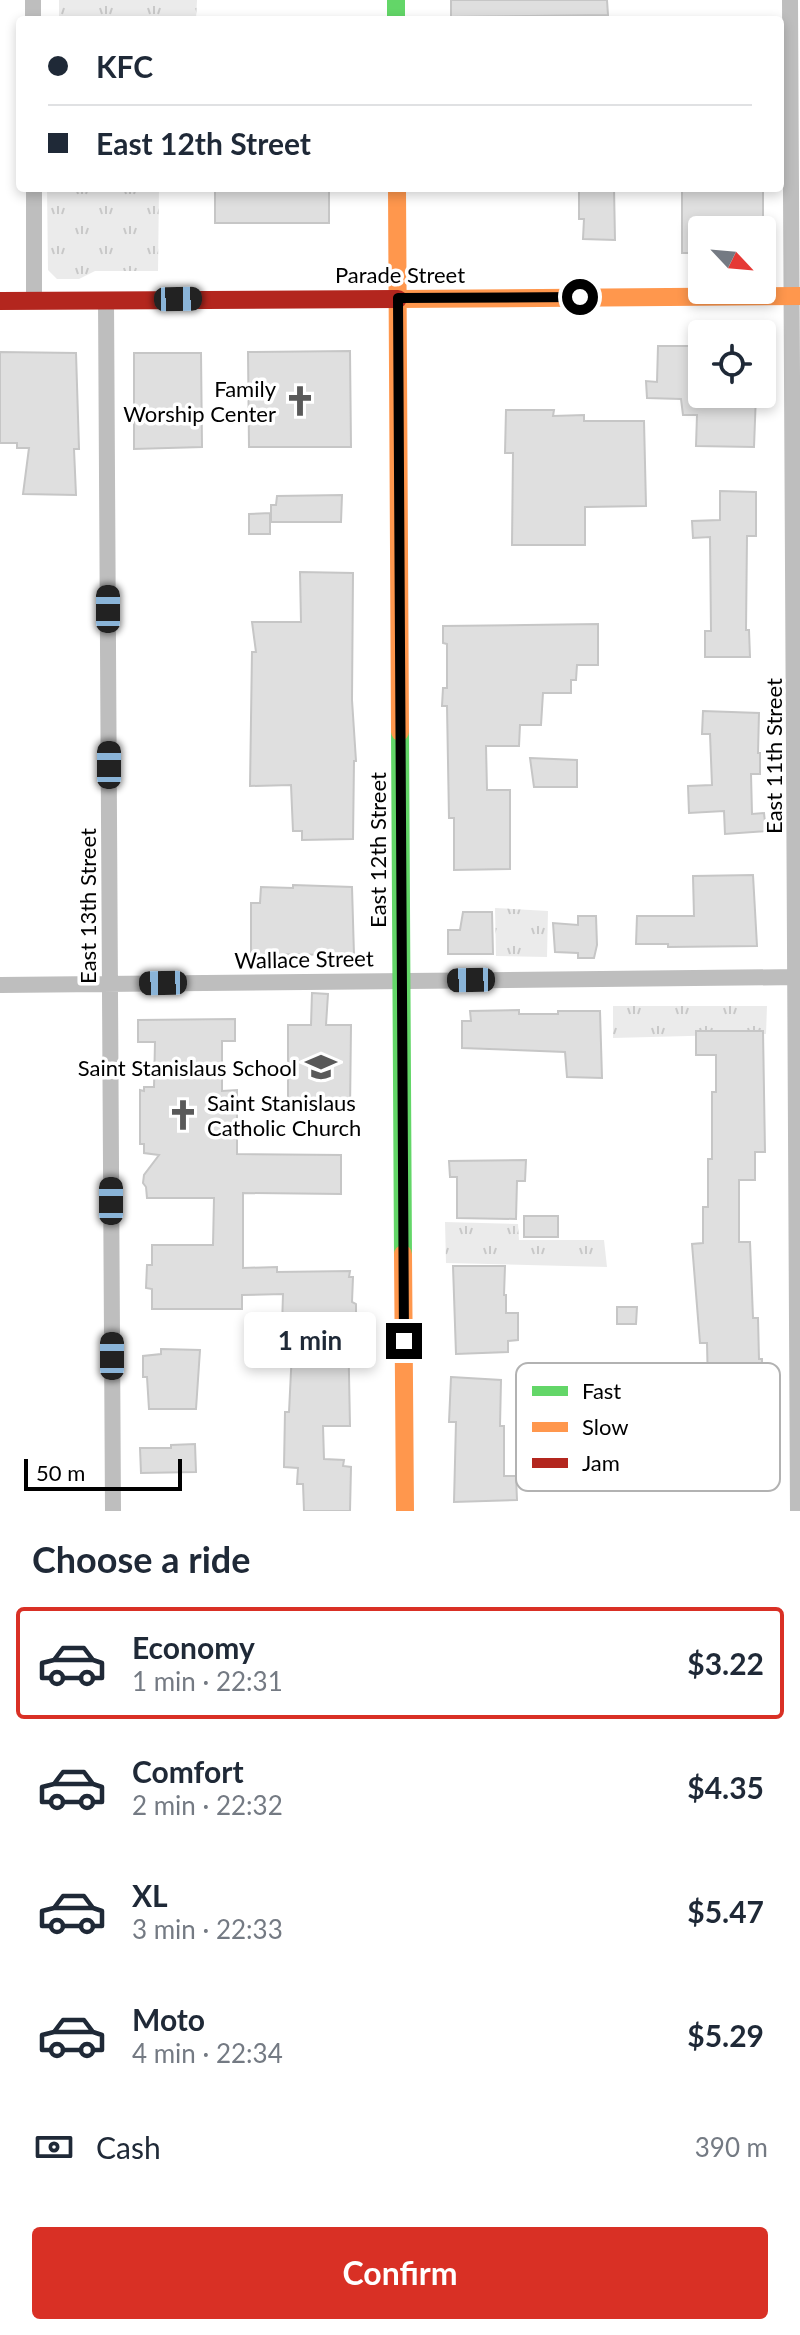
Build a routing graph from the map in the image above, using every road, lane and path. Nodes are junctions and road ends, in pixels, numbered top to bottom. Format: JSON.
{"nodes":[{"id":1,"x":790,"y":0,"type":"edge"},
{"id":2,"x":34,"y":192,"type":"edge"},
{"id":3,"x":397,"y":192,"type":"edge"},
{"id":4,"x":796,"y":296,"type":"edge"},
{"id":5,"x":398,"y":298,"type":"junction"},
{"id":6,"x":34,"y":300,"type":"junction"},
{"id":7,"x":106,"y":300,"type":"junction"},
{"id":8,"x":0,"y":301,"type":"edge"},
{"id":9,"x":798,"y":977,"type":"edge"},
{"id":10,"x":402,"y":980,"type":"junction"},
{"id":11,"x":0,"y":985,"type":"edge"},
{"id":12,"x":110,"y":985,"type":"junction"},
{"id":13,"x":113,"y":1511,"type":"edge"},
{"id":14,"x":405,"y":1511,"type":"edge"},
{"id":15,"x":798,"y":1511,"type":"edge"}],
"edges":[{"from":1,"to":4,"type":"street","name":"East 11th Street"},
{"from":2,"to":6,"type":"street"},
{"from":3,"to":5,"type":"main road","name":"East 12th Street"},
{"from":4,"to":5,"type":"main road","name":"Parade Street"},
{"from":4,"to":9,"type":"street","name":"East 11th Street"},
{"from":5,"to":7,"type":"main road","name":"Parade Street"},
{"from":5,"to":10,"type":"main road","name":"East 12th Street"},
{"from":6,"to":7,"type":"main road","name":"Parade Street"},
{"from":6,"to":8,"type":"main road","name":"Parade Street"},
{"from":7,"to":12,"type":"street","name":"East 13th Street"},
{"from":9,"to":10,"type":"street","name":"Wallace Street"},
{"from":9,"to":15,"type":"street","name":"East 11th Street"},
{"from":10,"to":12,"type":"street","name":"Wallace Street"},
{"from":10,"to":14,"type":"main road","name":"East 12th Street"},
{"from":11,"to":12,"type":"street","name":"Wallace Street"},
{"from":12,"to":13,"type":"street","name":"East 13th Street"}]}
